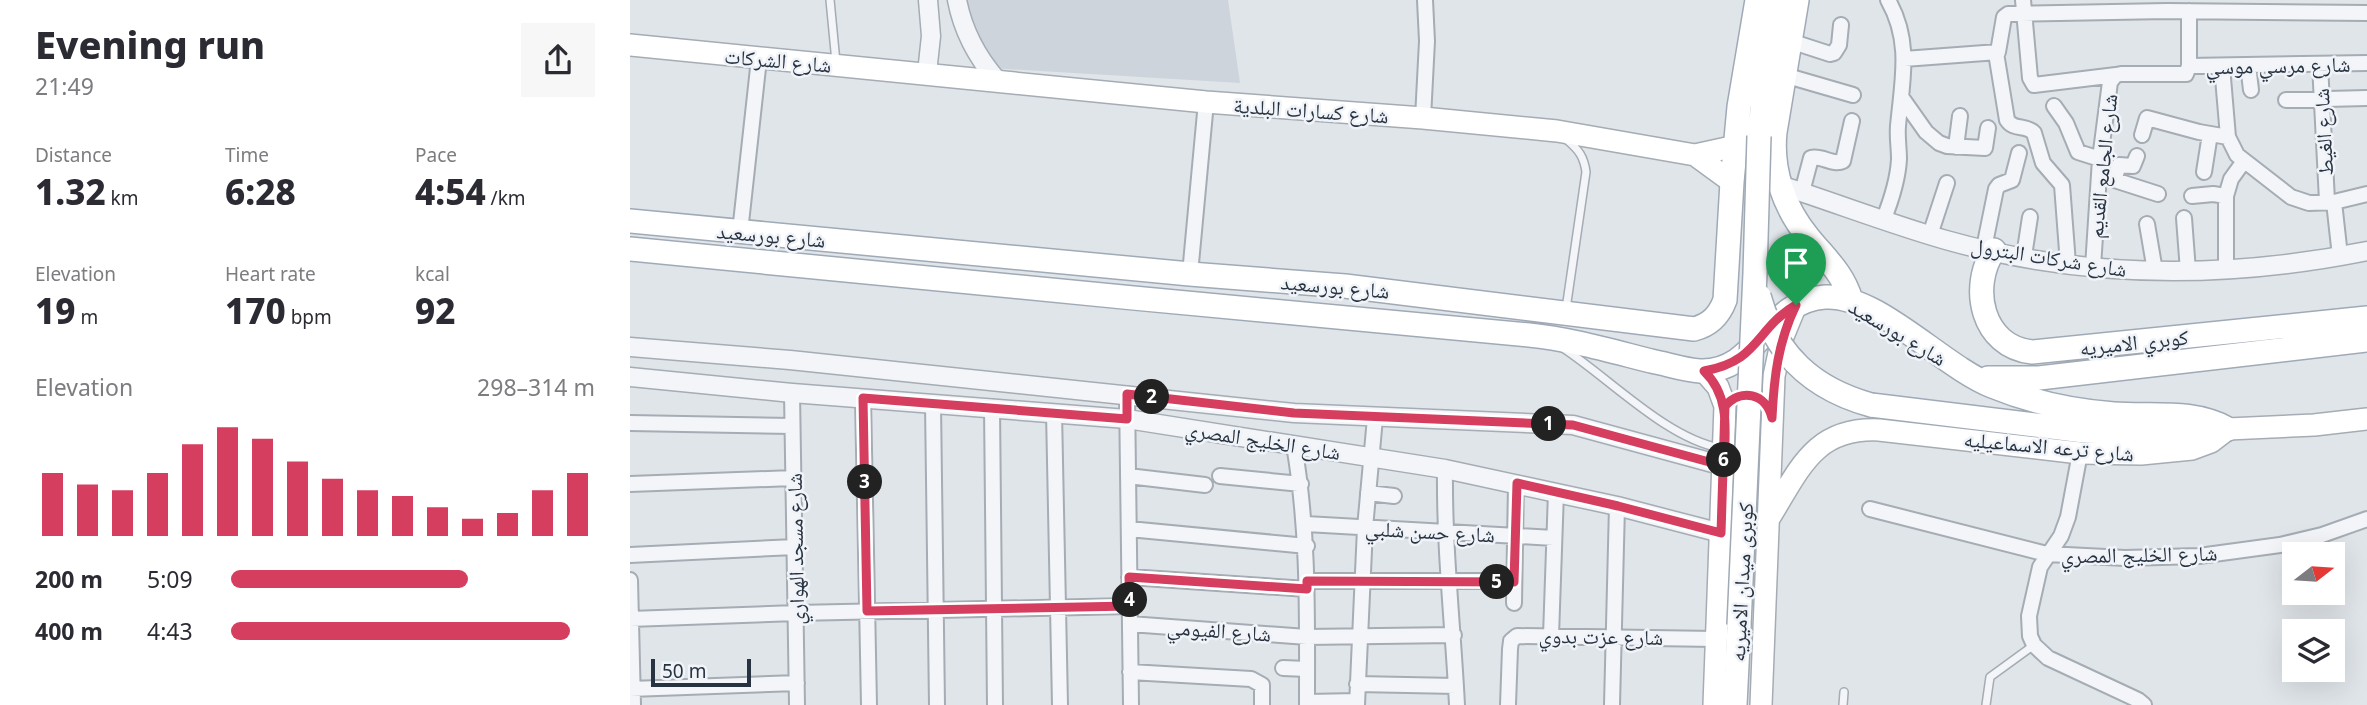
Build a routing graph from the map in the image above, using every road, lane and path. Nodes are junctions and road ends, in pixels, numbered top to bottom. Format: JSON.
{"nodes":[{"id":1,"x":830,"y":0,"type":"edge"},
{"id":2,"x":928,"y":0,"type":"edge"},
{"id":3,"x":957,"y":0,"type":"edge"},
{"id":4,"x":1425,"y":0,"type":"edge"},
{"id":5,"x":1757,"y":0,"type":"edge"},
{"id":6,"x":1780,"y":0,"type":"edge"},
{"id":7,"x":1797,"y":0,"type":"edge"},
{"id":8,"x":1888,"y":0,"type":"edge"},
{"id":9,"x":2167,"y":5,"type":"edge"},
{"id":10,"x":2024,"y":6,"type":"edge"},
{"id":11,"x":2271,"y":6,"type":"edge"},
{"id":12,"x":2189,"y":11,"type":"junction"},
{"id":13,"x":2367,"y":13,"type":"edge"},
{"id":14,"x":1841,"y":25,"type":"dead end"},
{"id":15,"x":1790,"y":41,"type":"junction"},
{"id":16,"x":630,"y":45,"type":"edge"},
{"id":17,"x":1996,"y":53,"type":"junction"},
{"id":18,"x":759,"y":59,"type":"junction"},
{"id":19,"x":1904,"y":59,"type":"junction"},
{"id":20,"x":2367,"y":63,"type":"edge"},
{"id":21,"x":2320,"y":64,"type":"junction"},
{"id":22,"x":2248,"y":65,"type":"junction"},
{"id":23,"x":837,"y":66,"type":"junction"},
{"id":24,"x":2189,"y":66,"type":"junction"},
{"id":25,"x":2222,"y":66,"type":"junction"},
{"id":26,"x":927,"y":73,"type":"junction"},
{"id":27,"x":1784,"y":75,"type":"junction"},
{"id":28,"x":2116,"y":75,"type":"junction"},
{"id":29,"x":997,"y":80,"type":"junction"},
{"id":30,"x":2251,"y":90,"type":"dead end"},
{"id":31,"x":1853,"y":95,"type":"dead end"},
{"id":32,"x":1902,"y":98,"type":"junction"},
{"id":33,"x":2367,"y":99,"type":"edge"},
{"id":34,"x":2286,"y":100,"type":"dead end"},
{"id":35,"x":2322,"y":100,"type":"junction"},
{"id":36,"x":1206,"y":102,"type":"junction"},
{"id":37,"x":2054,"y":106,"type":"dead end"},
{"id":38,"x":1960,"y":116,"type":"dead end"},
{"id":39,"x":1423,"y":118,"type":"junction"},
{"id":40,"x":1852,"y":121,"type":"dead end"},
{"id":41,"x":1989,"y":128,"type":"dead end"},
{"id":42,"x":1557,"y":131,"type":"junction"},
{"id":43,"x":2210,"y":134,"type":"junction"},
{"id":44,"x":2142,"y":135,"type":"dead end"},
{"id":45,"x":2228,"y":137,"type":"junction"},
{"id":46,"x":1736,"y":146,"type":"junction"},
{"id":47,"x":1956,"y":147,"type":"junction"},
{"id":48,"x":2019,"y":153,"type":"dead end"},
{"id":49,"x":1695,"y":155,"type":"junction"},
{"id":50,"x":2137,"y":156,"type":"dead end"},
{"id":51,"x":2100,"y":159,"type":"junction"},
{"id":52,"x":2244,"y":161,"type":"junction"},
{"id":53,"x":2204,"y":172,"type":"dead end"},
{"id":54,"x":2099,"y":175,"type":"junction"},
{"id":55,"x":2114,"y":180,"type":"junction"},
{"id":56,"x":1732,"y":182,"type":"junction"},
{"id":57,"x":1947,"y":183,"type":"dead end"},
{"id":58,"x":1780,"y":185,"type":"junction"},
{"id":59,"x":1802,"y":192,"type":"junction"},
{"id":60,"x":2158,"y":194,"type":"dead end"},
{"id":61,"x":2367,"y":194,"type":"edge"},
{"id":62,"x":2192,"y":196,"type":"dead end"},
{"id":63,"x":2226,"y":196,"type":"junction"},
{"id":64,"x":2331,"y":201,"type":"junction"},
{"id":65,"x":2030,"y":218,"type":"dead end"},
{"id":66,"x":2184,"y":218,"type":"dead end"},
{"id":67,"x":630,"y":221,"type":"edge"},
{"id":68,"x":1883,"y":221,"type":"junction"},
{"id":69,"x":2147,"y":224,"type":"dead end"},
{"id":70,"x":740,"y":232,"type":"junction"},
{"id":71,"x":1930,"y":235,"type":"junction"},
{"id":72,"x":630,"y":249,"type":"edge"},
{"id":73,"x":1989,"y":249,"type":"junction"},
{"id":74,"x":2367,"y":251,"type":"edge"},
{"id":75,"x":2024,"y":256,"type":"junction"},
{"id":76,"x":2340,"y":257,"type":"junction"},
{"id":77,"x":2068,"y":264,"type":"junction"},
{"id":78,"x":2093,"y":267,"type":"junction"},
{"id":79,"x":2226,"y":270,"type":"junction"},
{"id":80,"x":2155,"y":271,"type":"junction"},
{"id":81,"x":2188,"y":271,"type":"junction"},
{"id":82,"x":1755,"y":273,"type":"junction"},
{"id":83,"x":1189,"y":274,"type":"junction"},
{"id":84,"x":1345,"y":286,"type":"junction"},
{"id":85,"x":1387,"y":290,"type":"junction"},
{"id":86,"x":1851,"y":300,"type":"junction"},
{"id":87,"x":1796,"y":305,"type":"junction"},
{"id":88,"x":1566,"y":313,"type":"junction"},
{"id":89,"x":2367,"y":318,"type":"edge"},
{"id":90,"x":1348,"y":319,"type":"junction"},
{"id":91,"x":1390,"y":323,"type":"junction"},
{"id":92,"x":1545,"y":337,"type":"junction"},
{"id":93,"x":2367,"y":340,"type":"edge"},
{"id":94,"x":630,"y":347,"type":"edge"},
{"id":95,"x":1704,"y":371,"type":"junction"},
{"id":96,"x":630,"y":377,"type":"edge"},
{"id":97,"x":1971,"y":377,"type":"junction"},
{"id":98,"x":792,"y":393,"type":"junction"},
{"id":99,"x":1127,"y":394,"type":"junction"},
{"id":100,"x":863,"y":398,"type":"junction"},
{"id":101,"x":933,"y":404,"type":"junction"},
{"id":102,"x":1725,"y":406,"type":"junction"},
{"id":103,"x":992,"y":407,"type":"junction"},
{"id":104,"x":1054,"y":412,"type":"junction"},
{"id":105,"x":1375,"y":418,"type":"junction"},
{"id":106,"x":1772,"y":418,"type":"junction"},
{"id":107,"x":1127,"y":419,"type":"junction"},
{"id":108,"x":2367,"y":419,"type":"edge"},
{"id":109,"x":630,"y":423,"type":"edge"},
{"id":110,"x":792,"y":426,"type":"junction"},
{"id":111,"x":2228,"y":429,"type":"junction"},
{"id":112,"x":1294,"y":445,"type":"junction"},
{"id":113,"x":2080,"y":453,"type":"junction"},
{"id":114,"x":1371,"y":456,"type":"junction"},
{"id":115,"x":1724,"y":457,"type":"junction"},
{"id":116,"x":1445,"y":469,"type":"junction"},
{"id":117,"x":1128,"y":476,"type":"junction"},
{"id":118,"x":1220,"y":476,"type":"dead end"},
{"id":119,"x":793,"y":478,"type":"junction"},
{"id":120,"x":1517,"y":483,"type":"junction"},
{"id":121,"x":630,"y":484,"type":"edge"},
{"id":122,"x":1301,"y":484,"type":"junction"},
{"id":123,"x":1205,"y":485,"type":"dead end"},
{"id":124,"x":1556,"y":492,"type":"junction"},
{"id":125,"x":1368,"y":493,"type":"junction"},
{"id":126,"x":1394,"y":496,"type":"dead end"},
{"id":127,"x":1618,"y":506,"type":"junction"},
{"id":128,"x":1870,"y":509,"type":"dead end"},
{"id":129,"x":2367,"y":519,"type":"edge"},
{"id":130,"x":1768,"y":520,"type":"junction"},
{"id":131,"x":1306,"y":524,"type":"junction"},
{"id":132,"x":1365,"y":528,"type":"junction"},
{"id":133,"x":1129,"y":529,"type":"junction"},
{"id":134,"x":1445,"y":531,"type":"junction"},
{"id":135,"x":1721,"y":533,"type":"junction"},
{"id":136,"x":1516,"y":536,"type":"junction"},
{"id":137,"x":1554,"y":538,"type":"junction"},
{"id":138,"x":1307,"y":546,"type":"junction"},
{"id":139,"x":794,"y":547,"type":"junction"},
{"id":140,"x":2047,"y":554,"type":"junction"},
{"id":141,"x":630,"y":555,"type":"edge"},
{"id":142,"x":1129,"y":577,"type":"junction"},
{"id":143,"x":630,"y":580,"type":"edge"},
{"id":144,"x":1362,"y":581,"type":"junction"},
{"id":145,"x":1450,"y":582,"type":"junction"},
{"id":146,"x":1514,"y":582,"type":"junction"},
{"id":147,"x":1307,"y":585,"type":"junction"},
{"id":148,"x":1514,"y":603,"type":"dead end"},
{"id":149,"x":1130,"y":606,"type":"junction"},
{"id":150,"x":1058,"y":608,"type":"junction"},
{"id":151,"x":994,"y":609,"type":"junction"},
{"id":152,"x":936,"y":610,"type":"junction"},
{"id":153,"x":867,"y":611,"type":"junction"},
{"id":154,"x":796,"y":613,"type":"junction"},
{"id":155,"x":631,"y":619,"type":"edge"},
{"id":156,"x":1130,"y":624,"type":"junction"},
{"id":157,"x":1454,"y":635,"type":"junction"},
{"id":158,"x":1551,"y":635,"type":"junction"},
{"id":159,"x":1359,"y":636,"type":"junction"},
{"id":160,"x":1614,"y":636,"type":"junction"},
{"id":161,"x":1307,"y":637,"type":"junction"},
{"id":162,"x":1715,"y":639,"type":"junction"},
{"id":163,"x":2034,"y":645,"type":"junction"},
{"id":164,"x":1283,"y":668,"type":"dead end"},
{"id":165,"x":1307,"y":669,"type":"junction"},
{"id":166,"x":1130,"y":672,"type":"junction"},
{"id":167,"x":797,"y":683,"type":"junction"},
{"id":168,"x":1357,"y":684,"type":"junction"},
{"id":169,"x":1456,"y":686,"type":"junction"},
{"id":170,"x":631,"y":689,"type":"edge"},
{"id":171,"x":1844,"y":692,"type":"dead end"},
{"id":172,"x":1357,"y":703,"type":"edge"},
{"id":173,"x":1307,"y":704,"type":"edge"},
{"id":174,"x":633,"y":705,"type":"edge"},
{"id":175,"x":797,"y":705,"type":"edge"},
{"id":176,"x":869,"y":705,"type":"edge"},
{"id":177,"x":937,"y":705,"type":"edge"},
{"id":178,"x":995,"y":705,"type":"edge"},
{"id":179,"x":1060,"y":705,"type":"edge"},
{"id":180,"x":1131,"y":705,"type":"edge"},
{"id":181,"x":1262,"y":705,"type":"edge"},
{"id":182,"x":1457,"y":705,"type":"edge"},
{"id":183,"x":1508,"y":705,"type":"edge"},
{"id":184,"x":1612,"y":705,"type":"edge"},
{"id":185,"x":1714,"y":705,"type":"edge"},
{"id":186,"x":1735,"y":705,"type":"edge"},
{"id":187,"x":1761,"y":705,"type":"edge"},
{"id":188,"x":1843,"y":705,"type":"edge"},
{"id":189,"x":1986,"y":705,"type":"edge"},
{"id":190,"x":2144,"y":705,"type":"edge"}],
"edges":[{"from":1,"to":23,"type":"lane"},
{"from":2,"to":26,"type":"street"},
{"from":3,"to":29,"type":"street"},
{"from":4,"to":39,"type":"street"},
{"from":5,"to":46,"type":"main road","name":"شارع بورسعيد"},
{"from":6,"to":82,"type":"main road","name":"كوبرى ميدان الاميريه","bridge":true},
{"from":7,"to":15,"type":"main road"},
{"from":8,"to":19,"type":"street"},
{"from":9,"to":10,"type":"street"},
{"from":9,"to":12,"type":"street"},
{"from":10,"to":17,"type":"street"},
{"from":10,"to":28,"type":"street"},
{"from":11,"to":12,"type":"street"},
{"from":11,"to":13,"type":"street"},
{"from":12,"to":24,"type":"street"},
{"from":14,"to":15,"type":"street"},
{"from":15,"to":27,"type":"main road"},
{"from":16,"to":18,"type":"main road","name":"شارع الشركات"},
{"from":17,"to":19,"type":"street"},
{"from":17,"to":77,"type":"street"},
{"from":18,"to":23,"type":"main road","name":"شارع الشركات"},
{"from":18,"to":70,"type":"street"},
{"from":19,"to":32,"type":"street"},
{"from":20,"to":21,"type":"street","name":"شارع مرسي موسي"},
{"from":21,"to":22,"type":"street","name":"شارع مرسي موسي"},
{"from":21,"to":35,"type":"street","name":"شارع الغيط"},
{"from":22,"to":25,"type":"street","name":"شارع مرسي موسي"},
{"from":22,"to":30,"type":"street"},
{"from":23,"to":26,"type":"main road","name":"شارع الشركات"},
{"from":24,"to":25,"type":"street","name":"شارع مرسي موسي"},
{"from":24,"to":28,"type":"street","name":"شارع الجامع القديم"},
{"from":25,"to":45,"type":"street"},
{"from":26,"to":29,"type":"main road","name":"شارع كسارات البلدية"},
{"from":27,"to":31,"type":"street"},
{"from":27,"to":58,"type":"main road"},
{"from":28,"to":51,"type":"street","name":"شارع الجامع القديم"},
{"from":29,"to":36,"type":"main road","name":"شارع كسارات البلدية"},
{"from":32,"to":47,"type":"street"},
{"from":32,"to":68,"type":"street"},
{"from":33,"to":35,"type":"street"},
{"from":34,"to":35,"type":"street"},
{"from":35,"to":64,"type":"street","name":"شارع الغيط"},
{"from":36,"to":39,"type":"main road","name":"شارع كسارات البلدية"},
{"from":36,"to":83,"type":"street"},
{"from":37,"to":51,"type":"street"},
{"from":38,"to":47,"type":"street"},
{"from":39,"to":42,"type":"main road","name":"شارع كسارات البلدية"},
{"from":40,"to":59,"type":"street"},
{"from":41,"to":47,"type":"street"},
{"from":42,"to":49,"type":"main road","name":"شارع كسارات البلدية"},
{"from":42,"to":88,"type":"lane"},
{"from":43,"to":44,"type":"street"},
{"from":43,"to":45,"type":"street"},
{"from":43,"to":53,"type":"street"},
{"from":45,"to":52,"type":"street"},
{"from":46,"to":49,"type":"main road","name":"شارع كسارات البلدية"},
{"from":46,"to":56,"type":"main road","name":"شارع بورسعيد"},
{"from":48,"to":73,"type":"street"},
{"from":49,"to":56,"type":"main road","name":"شارع كسارات البلدية"},
{"from":50,"to":55,"type":"street"},
{"from":51,"to":54,"type":"street","name":"شارع الجامع القديم"},
{"from":52,"to":63,"type":"street"},
{"from":52,"to":64,"type":"street"},
{"from":54,"to":55,"type":"street"},
{"from":54,"to":78,"type":"street","name":"شارع الجامع القديم"},
{"from":55,"to":60,"type":"street"},
{"from":56,"to":88,"type":"main road","name":"شارع بورسعيد"},
{"from":57,"to":71,"type":"street"},
{"from":58,"to":59,"type":"street","name":"شارع شركات البترول"},
{"from":58,"to":86,"type":"main road"},
{"from":59,"to":68,"type":"street","name":"شارع شركات البترول"},
{"from":61,"to":64,"type":"street"},
{"from":62,"to":63,"type":"street"},
{"from":63,"to":79,"type":"street"},
{"from":64,"to":76,"type":"street","name":"شارع الغيط"},
{"from":65,"to":75,"type":"street"},
{"from":66,"to":81,"type":"street"},
{"from":67,"to":70,"type":"main road","name":"شارع بورسعيد"},
{"from":68,"to":71,"type":"street","name":"شارع شركات البترول"},
{"from":69,"to":80,"type":"street"},
{"from":70,"to":83,"type":"main road","name":"شارع بورسعيد"},
{"from":71,"to":73,"type":"street","name":"شارع شركات البترول"},
{"from":72,"to":90,"type":"main road","name":"شارع بورسعيد"},
{"from":73,"to":75,"type":"street","name":"شارع شركات البترول"},
{"from":73,"to":89,"type":"main road","name":"كوبري الاميريه"},
{"from":74,"to":76,"type":"street","name":"شارع شركات البترول"},
{"from":75,"to":77,"type":"street","name":"شارع شركات البترول"},
{"from":76,"to":79,"type":"street","name":"شارع شركات البترول"},
{"from":77,"to":78,"type":"street","name":"شارع شركات البترول"},
{"from":78,"to":80,"type":"street","name":"شارع شركات البترول"},
{"from":79,"to":81,"type":"street","name":"شارع شركات البترول"},
{"from":80,"to":81,"type":"street","name":"شارع شركات البترول"},
{"from":82,"to":111,"type":"main road","bridge":true},
{"from":82,"to":186,"type":"main road","name":"كوبرى ميدان الاميريه","bridge":true},
{"from":83,"to":84,"type":"main road","name":"شارع بورسعيد"},
{"from":84,"to":85,"type":"main road","name":"شارع بورسعيد"},
{"from":84,"to":90,"type":"main road"},
{"from":85,"to":88,"type":"main road","name":"شارع بورسعيد"},
{"from":85,"to":91,"type":"main road"},
{"from":86,"to":87,"type":"main road","name":"شارع بورسعيد"},
{"from":86,"to":97,"type":"main road","name":"شارع بورسعيد"},
{"from":87,"to":95,"type":"main road","name":"شارع بورسعيد"},
{"from":87,"to":106,"type":"main road"},
{"from":90,"to":91,"type":"main road","name":"شارع بورسعيد"},
{"from":91,"to":92,"type":"main road","name":"شارع بورسعيد"},
{"from":92,"to":95,"type":"main road","name":"شارع بورسعيد"},
{"from":92,"to":115,"type":"lane","name":"شارع بورسعيد"},
{"from":93,"to":97,"type":"main road","name":"كوبري الاميريه"},
{"from":94,"to":99,"type":"street","name":"شارع الخليج المصري"},
{"from":95,"to":102,"type":"main road"},
{"from":96,"to":98,"type":"street","name":"شارع الخليج المصري"},
{"from":97,"to":111,"type":"main road","name":"شارع بورسعيد"},
{"from":98,"to":100,"type":"street","name":"شارع الخليج المصري"},
{"from":98,"to":110,"type":"street","name":"شارع مسجد الهواري"},
{"from":99,"to":105,"type":"street","name":"شارع الخليج المصري"},
{"from":99,"to":107,"type":"street"},
{"from":100,"to":101,"type":"street","name":"شارع الخليج المصري"},
{"from":100,"to":153,"type":"street"},
{"from":101,"to":103,"type":"street","name":"شارع الخليج المصري"},
{"from":101,"to":152,"type":"street"},
{"from":102,"to":106,"type":"main road"},
{"from":102,"to":115,"type":"main road"},
{"from":103,"to":104,"type":"street","name":"شارع الخليج المصري"},
{"from":103,"to":151,"type":"street"},
{"from":104,"to":107,"type":"street","name":"شارع الخليج المصري"},
{"from":104,"to":150,"type":"street"},
{"from":105,"to":114,"type":"street"},
{"from":105,"to":115,"type":"street","name":"شارع الخليج المصري"},
{"from":106,"to":130,"type":"main road"},
{"from":107,"to":112,"type":"street","name":"شارع الخليج المصري"},
{"from":107,"to":117,"type":"street"},
{"from":108,"to":111,"type":"main road","name":"شارع ترعه الاسماعيليه"},
{"from":109,"to":110,"type":"street"},
{"from":110,"to":119,"type":"street","name":"شارع مسجد الهواري"},
{"from":111,"to":113,"type":"main road","name":"شارع ترعه الاسماعيليه"},
{"from":112,"to":114,"type":"street","name":"شارع الخليج المصري"},
{"from":112,"to":122,"type":"street"},
{"from":113,"to":130,"type":"main road","name":"شارع ترعه الاسماعيليه"},
{"from":113,"to":140,"type":"street"},
{"from":114,"to":116,"type":"street","name":"شارع الخليج المصري"},
{"from":114,"to":125,"type":"street"},
{"from":115,"to":135,"type":"main road"},
{"from":116,"to":120,"type":"street","name":"شارع الخليج المصري"},
{"from":116,"to":134,"type":"street"},
{"from":117,"to":123,"type":"street"},
{"from":117,"to":133,"type":"street"},
{"from":118,"to":122,"type":"street"},
{"from":119,"to":121,"type":"street"},
{"from":119,"to":139,"type":"street","name":"شارع مسجد الهواري"},
{"from":120,"to":124,"type":"street","name":"شارع الخليج المصري"},
{"from":120,"to":136,"type":"street"},
{"from":122,"to":131,"type":"street"},
{"from":124,"to":127,"type":"street","name":"شارع الخليج المصري"},
{"from":124,"to":137,"type":"street"},
{"from":125,"to":126,"type":"street"},
{"from":125,"to":132,"type":"street"},
{"from":127,"to":135,"type":"street","name":"شارع الخليج المصري"},
{"from":127,"to":160,"type":"street"},
{"from":128,"to":140,"type":"street","name":"شارع الخليج المصري"},
{"from":129,"to":140,"type":"street","name":"شارع الخليج المصري"},
{"from":130,"to":187,"type":"main road"},
{"from":131,"to":132,"type":"street","name":"شارع حسن شلبي"},
{"from":131,"to":138,"type":"street"},
{"from":132,"to":134,"type":"street","name":"شارع حسن شلبي"},
{"from":132,"to":144,"type":"street"},
{"from":133,"to":138,"type":"street"},
{"from":133,"to":142,"type":"street"},
{"from":134,"to":136,"type":"street","name":"شارع حسن شلبي"},
{"from":134,"to":145,"type":"street"},
{"from":135,"to":162,"type":"main road"},
{"from":136,"to":137,"type":"street","name":"شارع حسن شلبي"},
{"from":136,"to":146,"type":"street"},
{"from":137,"to":158,"type":"street"},
{"from":138,"to":147,"type":"street"},
{"from":139,"to":141,"type":"street"},
{"from":139,"to":154,"type":"street","name":"شارع مسجد الهواري"},
{"from":140,"to":163,"type":"street"},
{"from":142,"to":147,"type":"street"},
{"from":142,"to":149,"type":"street"},
{"from":143,"to":155,"type":"street"},
{"from":144,"to":145,"type":"street"},
{"from":144,"to":147,"type":"street"},
{"from":144,"to":159,"type":"street"},
{"from":145,"to":146,"type":"street"},
{"from":145,"to":157,"type":"street"},
{"from":146,"to":148,"type":"street"},
{"from":147,"to":161,"type":"street"},
{"from":149,"to":150,"type":"street"},
{"from":149,"to":156,"type":"street"},
{"from":150,"to":151,"type":"street"},
{"from":150,"to":179,"type":"street"},
{"from":151,"to":152,"type":"street"},
{"from":151,"to":178,"type":"street"},
{"from":152,"to":153,"type":"street"},
{"from":152,"to":177,"type":"street"},
{"from":153,"to":154,"type":"street"},
{"from":153,"to":176,"type":"street"},
{"from":154,"to":155,"type":"street"},
{"from":154,"to":167,"type":"street","name":"شارع مسجد الهواري"},
{"from":155,"to":170,"type":"street"},
{"from":156,"to":161,"type":"street","name":"شارع الفيومي"},
{"from":156,"to":166,"type":"street"},
{"from":157,"to":159,"type":"street","name":"شارع الفيومي"},
{"from":157,"to":169,"type":"street"},
{"from":158,"to":160,"type":"street","name":"شارع عزت بدوي"},
{"from":158,"to":183,"type":"street","name":"شارع عزت بدوي"},
{"from":159,"to":161,"type":"street","name":"شارع الفيومي"},
{"from":159,"to":168,"type":"street"},
{"from":160,"to":162,"type":"street","name":"شارع عزت بدوي"},
{"from":160,"to":184,"type":"street"},
{"from":161,"to":165,"type":"street"},
{"from":162,"to":185,"type":"main road"},
{"from":163,"to":189,"type":"lane"},
{"from":163,"to":190,"type":"street"},
{"from":164,"to":165,"type":"street"},
{"from":165,"to":173,"type":"street"},
{"from":166,"to":180,"type":"street"},
{"from":166,"to":181,"type":"street"},
{"from":167,"to":170,"type":"street"},
{"from":167,"to":175,"type":"street","name":"شارع مسجد الهواري"},
{"from":168,"to":169,"type":"street"},
{"from":168,"to":172,"type":"street"},
{"from":169,"to":182,"type":"street"},
{"from":170,"to":174,"type":"street"},
{"from":171,"to":188,"type":"lane"},
{"from":172,"to":173,"type":"street"}]}
